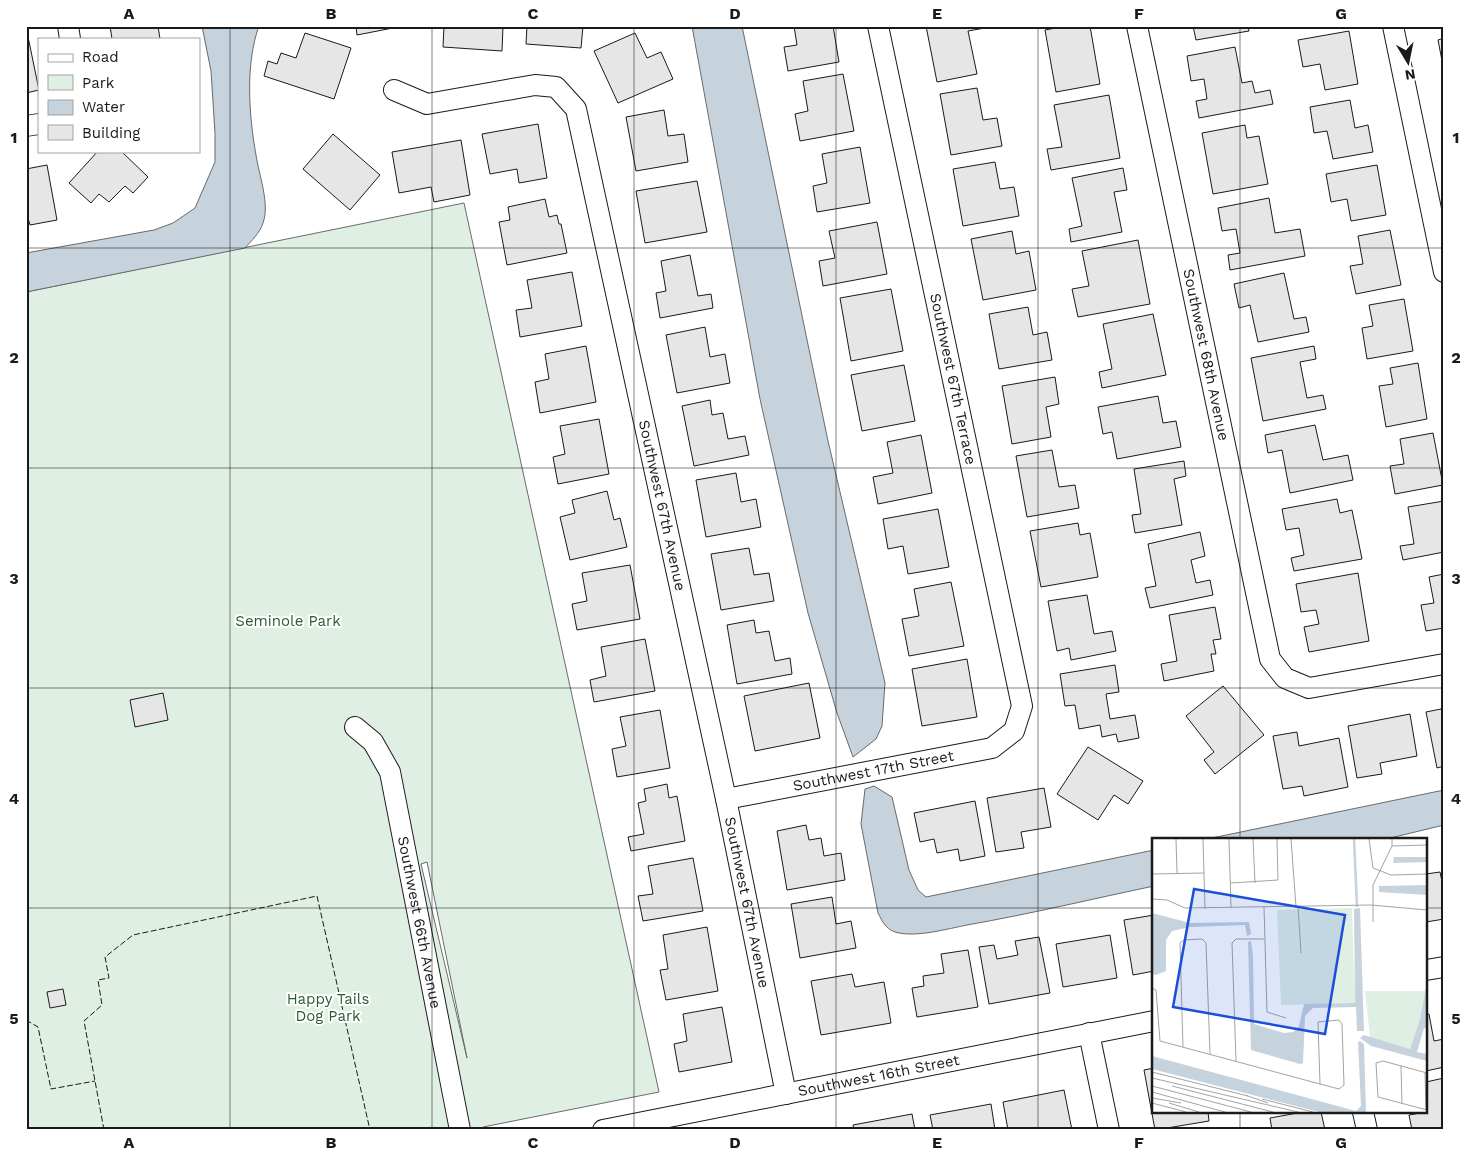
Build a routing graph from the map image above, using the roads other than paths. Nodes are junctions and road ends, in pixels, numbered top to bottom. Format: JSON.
{"nodes":[{"id":1,"x":878,"y":26,"type":"edge"},
{"id":2,"x":1137,"y":26,"type":"edge"},
{"id":3,"x":1393,"y":26,"type":"edge"},
{"id":4,"x":394,"y":90,"type":"dead end"},
{"id":5,"x":1444,"y":272,"type":"edge"},
{"id":6,"x":1444,"y":664,"type":"edge"},
{"id":7,"x":355,"y":727,"type":"dead end"},
{"id":8,"x":1014,"y":731,"type":"joint"},
{"id":9,"x":726,"y":799,"type":"junction"},
{"id":10,"x":1444,"y":967,"type":"edge"},
{"id":11,"x":1428,"y":970,"type":"edge"},
{"id":12,"x":1152,"y":1021,"type":"edge"},
{"id":13,"x":1089,"y":1033,"type":"junction"},
{"id":14,"x":786,"y":1094,"type":"junction"},
{"id":15,"x":1363,"y":1114,"type":"edge"},
{"id":16,"x":460,"y":1130,"type":"edge"},
{"id":17,"x":603,"y":1130,"type":"edge"},
{"id":18,"x":1109,"y":1130,"type":"edge"},
{"id":19,"x":1367,"y":1130,"type":"edge"}],
"edges":[{"from":1,"to":8,"type":"street","name":"Southwest 67th Terrace"},
{"from":2,"to":6,"type":"street","name":"Southwest 68th Avenue"},
{"from":3,"to":5,"type":"street"},
{"from":4,"to":9,"type":"street","name":"Southwest 67th Avenue"},
{"from":7,"to":16,"type":"street","name":"Southwest 66th Avenue"},
{"from":8,"to":9,"type":"street","name":"Southwest 17th Street"},
{"from":9,"to":14,"type":"street","name":"Southwest 67th Avenue"},
{"from":10,"to":11,"type":"street"},
{"from":12,"to":13,"type":"street","name":"Southwest 16th Street"},
{"from":13,"to":14,"type":"street","name":"Southwest 16th Street"},
{"from":13,"to":18,"type":"street"},
{"from":14,"to":17,"type":"street","name":"Southwest 16th Street"},
{"from":15,"to":19,"type":"street"}]}
